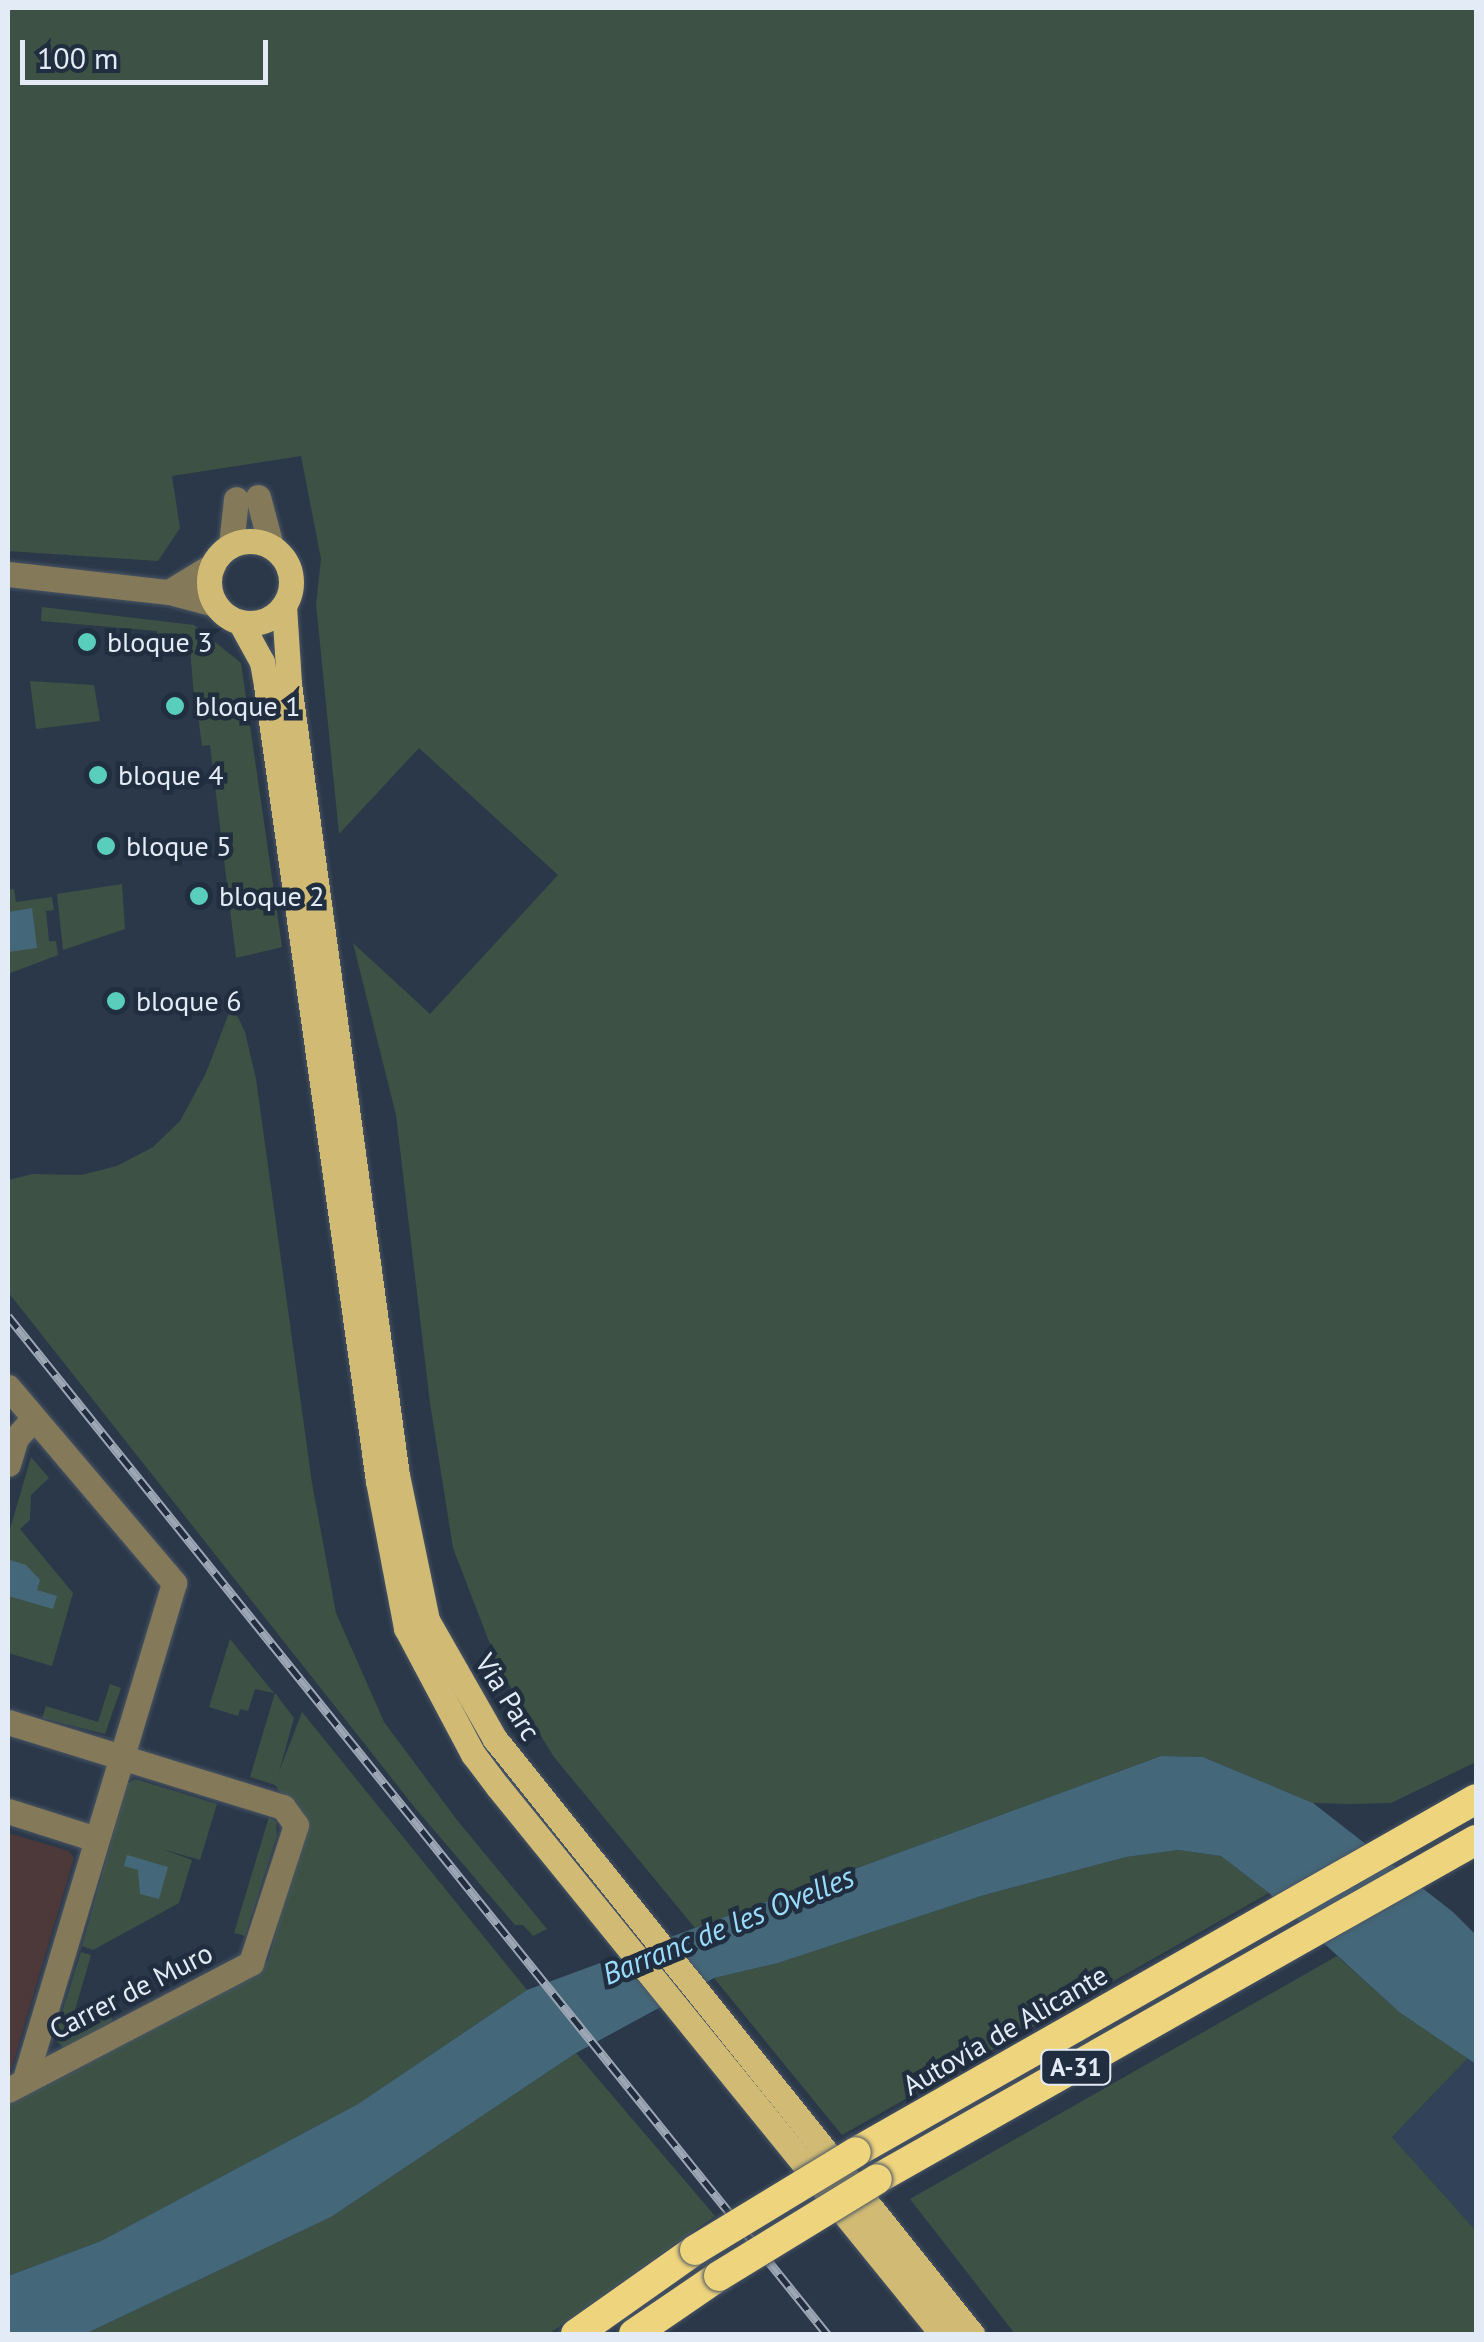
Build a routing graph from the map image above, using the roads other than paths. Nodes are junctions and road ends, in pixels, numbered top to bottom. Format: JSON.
{"nodes":[{"id":1,"x":232,"y":545,"type":"junction"},
{"id":2,"x":271,"y":546,"type":"junction"},
{"id":3,"x":212,"y":565,"type":"junction"},
{"id":4,"x":8,"y":574,"type":"edge"},
{"id":5,"x":170,"y":592,"type":"junction"},
{"id":6,"x":215,"y":604,"type":"junction"},
{"id":7,"x":284,"y":606,"type":"junction"},
{"id":8,"x":240,"y":622,"type":"junction"},
{"id":9,"x":314,"y":949,"type":"junction"},
{"id":10,"x":8,"y":1387,"type":"edge"},
{"id":11,"x":33,"y":1419,"type":"junction"},
{"id":12,"x":8,"y":1464,"type":"edge"},
{"id":13,"x":8,"y":1722,"type":"edge"},
{"id":14,"x":122,"y":1757,"type":"junction"},
{"id":15,"x":1476,"y":1798,"type":"edge"},
{"id":16,"x":8,"y":1811,"type":"edge"},
{"id":17,"x":96,"y":1838,"type":"junction"},
{"id":18,"x":1476,"y":1840,"type":"edge"},
{"id":19,"x":611,"y":1903,"type":"junction"},
{"id":20,"x":16,"y":2084,"type":"edge"},
{"id":21,"x":576,"y":2334,"type":"edge"},
{"id":22,"x":634,"y":2334,"type":"edge"},
{"id":23,"x":942,"y":2334,"type":"edge"},
{"id":24,"x":972,"y":2334,"type":"edge"}],
"edges":[{"from":1,"to":2,"type":"main road"},
{"from":1,"to":2,"type":"street"},
{"from":1,"to":3,"type":"main road"},
{"from":2,"to":7,"type":"main road"},
{"from":3,"to":5,"type":"street"},
{"from":3,"to":6,"type":"main road"},
{"from":4,"to":5,"type":"street"},
{"from":5,"to":6,"type":"street"},
{"from":6,"to":8,"type":"main road"},
{"from":7,"to":8,"type":"main road"},
{"from":7,"to":9,"type":"main road"},
{"from":8,"to":9,"type":"main road"},
{"from":9,"to":19,"type":"main road","name":"Via Parc"},
{"from":10,"to":11,"type":"street"},
{"from":11,"to":12,"type":"street"},
{"from":11,"to":14,"type":"street"},
{"from":13,"to":14,"type":"street"},
{"from":14,"to":17,"type":"street"},
{"from":14,"to":20,"type":"street","name":"Carrer de Muro"},
{"from":15,"to":21,"type":"highway","name":"Autovía de Alicante","number":"A-31","bridge":true},
{"from":16,"to":17,"type":"street"},
{"from":17,"to":20,"type":"street"},
{"from":18,"to":22,"type":"highway","number":"A-31","bridge":true},
{"from":19,"to":23,"type":"main road","name":"Via Parc"},
{"from":19,"to":24,"type":"main road","name":"Via Parc"}]}
